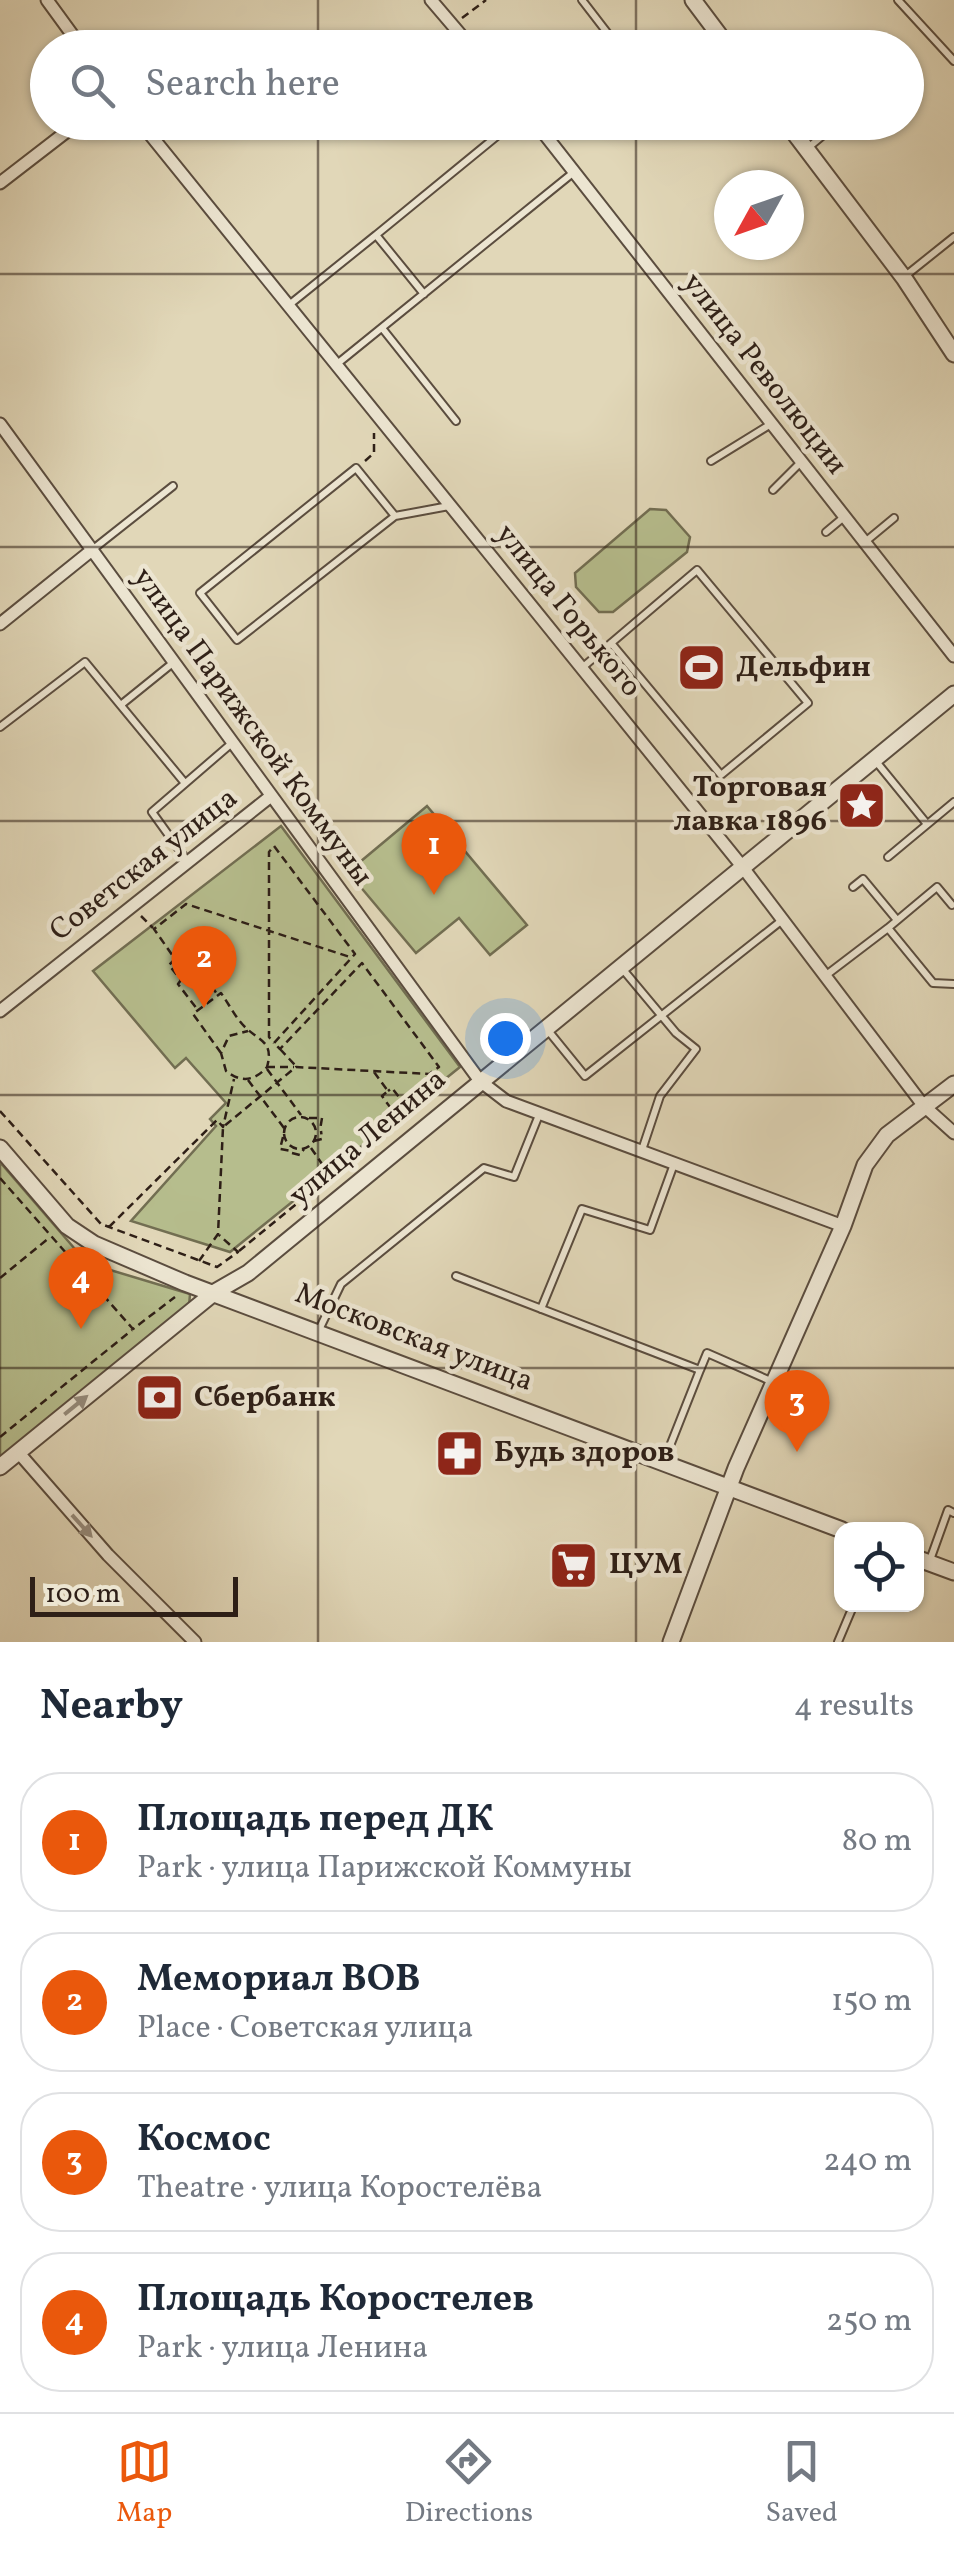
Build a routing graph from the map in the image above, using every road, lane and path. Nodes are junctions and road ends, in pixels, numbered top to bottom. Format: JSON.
{"nodes":[{"id":1,"x":47,"y":0,"type":"edge"},
{"id":2,"x":432,"y":0,"type":"edge"},
{"id":3,"x":486,"y":0,"type":"edge"},
{"id":4,"x":582,"y":0,"type":"edge"},
{"id":5,"x":693,"y":0,"type":"edge"},
{"id":6,"x":898,"y":0,"type":"edge"},
{"id":7,"x":453,"y":25,"type":"junction"},
{"id":8,"x":69,"y":30,"type":"edge"},
{"id":9,"x":457,"y":30,"type":"edge"},
{"id":10,"x":605,"y":30,"type":"edge"},
{"id":11,"x":716,"y":30,"type":"edge"},
{"id":12,"x":954,"y":61,"type":"edge"},
{"id":13,"x":55,"y":140,"type":"edge"},
{"id":14,"x":154,"y":140,"type":"edge"},
{"id":15,"x":492,"y":140,"type":"edge"},
{"id":16,"x":550,"y":140,"type":"edge"},
{"id":17,"x":799,"y":140,"type":"edge"},
{"id":18,"x":817,"y":140,"type":"edge"},
{"id":19,"x":806,"y":149,"type":"junction"},
{"id":20,"x":574,"y":172,"type":"junction"},
{"id":21,"x":0,"y":182,"type":"edge"},
{"id":22,"x":376,"y":235,"type":"junction"},
{"id":23,"x":954,"y":238,"type":"edge"},
{"id":24,"x":904,"y":278,"type":"junction"},
{"id":25,"x":424,"y":294,"type":"junction"},
{"id":26,"x":288,"y":306,"type":"junction"},
{"id":27,"x":382,"y":328,"type":"junction"},
{"id":28,"x":949,"y":336,"type":"edge"},
{"id":29,"x":954,"y":354,"type":"edge"},
{"id":30,"x":336,"y":365,"type":"junction"},
{"id":31,"x":374,"y":411,"type":"junction"},
{"id":32,"x":456,"y":421,"type":"dead end"},
{"id":33,"x":0,"y":424,"type":"edge"},
{"id":34,"x":771,"y":424,"type":"junction"},
{"id":35,"x":711,"y":461,"type":"dead end"},
{"id":36,"x":801,"y":462,"type":"junction"},
{"id":37,"x":356,"y":468,"type":"junction"},
{"id":38,"x":173,"y":486,"type":"dead end"},
{"id":39,"x":772,"y":490,"type":"dead end"},
{"id":40,"x":450,"y":506,"type":"junction"},
{"id":41,"x":394,"y":516,"type":"junction"},
{"id":42,"x":844,"y":517,"type":"junction"},
{"id":43,"x":894,"y":518,"type":"dead end"},
{"id":44,"x":826,"y":532,"type":"dead end"},
{"id":45,"x":864,"y":542,"type":"junction"},
{"id":46,"x":92,"y":550,"type":"junction"},
{"id":47,"x":0,"y":624,"type":"edge"},
{"id":48,"x":611,"y":643,"type":"junction"},
{"id":49,"x":954,"y":656,"type":"edge"},
{"id":50,"x":174,"y":662,"type":"junction"},
{"id":51,"x":582,"y":668,"type":"junction"},
{"id":52,"x":954,"y":694,"type":"edge"},
{"id":53,"x":122,"y":704,"type":"junction"},
{"id":54,"x":0,"y":727,"type":"edge"},
{"id":55,"x":232,"y":743,"type":"junction"},
{"id":56,"x":873,"y":758,"type":"junction"},
{"id":57,"x":184,"y":782,"type":"junction"},
{"id":58,"x":271,"y":796,"type":"junction"},
{"id":59,"x":954,"y":802,"type":"edge"},
{"id":60,"x":928,"y":824,"type":"junction"},
{"id":61,"x":888,"y":856,"type":"dead end"},
{"id":62,"x":188,"y":862,"type":"junction"},
{"id":63,"x":741,"y":864,"type":"junction"},
{"id":64,"x":853,"y":887,"type":"dead end"},
{"id":65,"x":952,"y":904,"type":"edge"},
{"id":66,"x":131,"y":907,"type":"junction"},
{"id":67,"x":782,"y":920,"type":"junction"},
{"id":68,"x":897,"y":920,"type":"junction"},
{"id":69,"x":888,"y":928,"type":"junction"},
{"id":70,"x":154,"y":929,"type":"junction"},
{"id":71,"x":269,"y":931,"type":"junction"},
{"id":72,"x":352,"y":958,"type":"junction"},
{"id":73,"x":175,"y":959,"type":"junction"},
{"id":74,"x":620,"y":965,"type":"junction"},
{"id":75,"x":194,"y":970,"type":"junction"},
{"id":76,"x":825,"y":976,"type":"junction"},
{"id":77,"x":180,"y":980,"type":"junction"},
{"id":78,"x":954,"y":984,"type":"edge"},
{"id":79,"x":218,"y":996,"type":"junction"},
{"id":80,"x":198,"y":1010,"type":"junction"},
{"id":81,"x":0,"y":1011,"type":"edge"},
{"id":82,"x":661,"y":1016,"type":"junction"},
{"id":83,"x":546,"y":1027,"type":"junction"},
{"id":84,"x":248,"y":1030,"type":"junction"},
{"id":85,"x":267,"y":1038,"type":"junction"},
{"id":86,"x":274,"y":1042,"type":"junction"},
{"id":87,"x":280,"y":1049,"type":"junction"},
{"id":88,"x":221,"y":1053,"type":"junction"},
{"id":89,"x":296,"y":1066,"type":"junction"},
{"id":90,"x":267,"y":1067,"type":"junction"},
{"id":91,"x":373,"y":1071,"type":"junction"},
{"id":92,"x":430,"y":1074,"type":"junction"},
{"id":93,"x":234,"y":1077,"type":"junction"},
{"id":94,"x":248,"y":1080,"type":"junction"},
{"id":95,"x":480,"y":1081,"type":"junction"},
{"id":96,"x":277,"y":1082,"type":"junction"},
{"id":97,"x":954,"y":1084,"type":"edge"},
{"id":98,"x":388,"y":1091,"type":"junction"},
{"id":99,"x":260,"y":1096,"type":"junction"},
{"id":100,"x":923,"y":1105,"type":"junction"},
{"id":101,"x":0,"y":1110,"type":"edge"},
{"id":102,"x":540,"y":1114,"type":"junction"},
{"id":103,"x":302,"y":1117,"type":"junction"},
{"id":104,"x":308,"y":1119,"type":"junction"},
{"id":105,"x":224,"y":1127,"type":"junction"},
{"id":106,"x":318,"y":1129,"type":"junction"},
{"id":107,"x":285,"y":1130,"type":"junction"},
{"id":108,"x":954,"y":1133,"type":"edge"},
{"id":109,"x":285,"y":1136,"type":"junction"},
{"id":110,"x":310,"y":1146,"type":"junction"},
{"id":111,"x":0,"y":1148,"type":"edge"},
{"id":112,"x":292,"y":1149,"type":"junction"},
{"id":113,"x":642,"y":1150,"type":"junction"},
{"id":114,"x":674,"y":1162,"type":"junction"},
{"id":115,"x":330,"y":1175,"type":"junction"},
{"id":116,"x":0,"y":1178,"type":"edge"},
{"id":117,"x":844,"y":1226,"type":"junction"},
{"id":118,"x":109,"y":1227,"type":"junction"},
{"id":119,"x":218,"y":1234,"type":"junction"},
{"id":120,"x":50,"y":1237,"type":"junction"},
{"id":121,"x":238,"y":1252,"type":"junction"},
{"id":122,"x":198,"y":1261,"type":"junction"},
{"id":123,"x":456,"y":1276,"type":"dead end"},
{"id":124,"x":0,"y":1278,"type":"edge"},
{"id":125,"x":215,"y":1292,"type":"junction"},
{"id":126,"x":175,"y":1297,"type":"dead end"},
{"id":127,"x":541,"y":1309,"type":"junction"},
{"id":128,"x":133,"y":1329,"type":"junction"},
{"id":129,"x":318,"y":1332,"type":"junction"},
{"id":130,"x":700,"y":1370,"type":"junction"},
{"id":131,"x":774,"y":1383,"type":"junction"},
{"id":132,"x":0,"y":1436,"type":"edge"},
{"id":133,"x":18,"y":1452,"type":"junction"},
{"id":134,"x":664,"y":1462,"type":"junction"},
{"id":135,"x":0,"y":1467,"type":"edge"},
{"id":136,"x":728,"y":1488,"type":"junction"},
{"id":137,"x":954,"y":1512,"type":"edge"},
{"id":138,"x":834,"y":1527,"type":"edge"},
{"id":139,"x":924,"y":1558,"type":"edge"},
{"id":140,"x":924,"y":1560,"type":"edge"},
{"id":141,"x":954,"y":1572,"type":"edge"},
{"id":142,"x":851,"y":1612,"type":"edge"},
{"id":143,"x":195,"y":1642,"type":"edge"},
{"id":144,"x":671,"y":1642,"type":"edge"},
{"id":145,"x":838,"y":1642,"type":"edge"}],
"edges":[{"from":1,"to":8,"type":"street"},
{"from":2,"to":7,"type":"street"},
{"from":3,"to":7,"type":"path"},
{"from":4,"to":10,"type":"lane"},
{"from":5,"to":11,"type":"street"},
{"from":6,"to":12,"type":"lane"},
{"from":7,"to":9,"type":"street"},
{"from":13,"to":21,"type":"street"},
{"from":14,"to":26,"type":"street","name":"улица Горького"},
{"from":15,"to":22,"type":"lane"},
{"from":16,"to":20,"type":"street","name":"улица Революции"},
{"from":17,"to":19,"type":"street"},
{"from":18,"to":19,"type":"lane"},
{"from":19,"to":24,"type":"street"},
{"from":20,"to":25,"type":"lane"},
{"from":20,"to":34,"type":"street","name":"улица Революции"},
{"from":22,"to":25,"type":"lane"},
{"from":22,"to":26,"type":"lane"},
{"from":23,"to":24,"type":"lane"},
{"from":24,"to":28,"type":"street"},
{"from":25,"to":27,"type":"lane"},
{"from":26,"to":30,"type":"street","name":"улица Горького"},
{"from":27,"to":30,"type":"lane"},
{"from":27,"to":32,"type":"lane"},
{"from":28,"to":29,"type":"street"},
{"from":30,"to":31,"type":"street","name":"улица Горького"},
{"from":31,"to":37,"type":"path"},
{"from":31,"to":40,"type":"street","name":"улица Горького"},
{"from":33,"to":46,"type":"street","name":"улица Парижской Коммуны"},
{"from":34,"to":35,"type":"lane"},
{"from":34,"to":36,"type":"street","name":"улица Революции"},
{"from":36,"to":39,"type":"lane"},
{"from":36,"to":42,"type":"street","name":"улица Революции"},
{"from":37,"to":41,"type":"lane"},
{"from":37,"to":41,"type":"lane"},
{"from":38,"to":46,"type":"lane"},
{"from":40,"to":41,"type":"lane"},
{"from":40,"to":51,"type":"street","name":"улица Горького"},
{"from":42,"to":44,"type":"lane"},
{"from":42,"to":45,"type":"street","name":"улица Революции"},
{"from":43,"to":45,"type":"lane"},
{"from":45,"to":49,"type":"street","name":"улица Революции"},
{"from":46,"to":47,"type":"street"},
{"from":46,"to":50,"type":"street","name":"улица Парижской Коммуны"},
{"from":48,"to":48,"type":"lane"},
{"from":48,"to":51,"type":"lane"},
{"from":50,"to":53,"type":"lane"},
{"from":50,"to":55,"type":"street","name":"улица Парижской Коммуны"},
{"from":51,"to":63,"type":"street","name":"улица Горького"},
{"from":52,"to":56,"type":"street","name":"улица Ленина"},
{"from":53,"to":54,"type":"lane"},
{"from":53,"to":57,"type":"lane"},
{"from":55,"to":57,"type":"lane"},
{"from":55,"to":58,"type":"street","name":"улица Парижской Коммуны"},
{"from":56,"to":60,"type":"lane"},
{"from":56,"to":63,"type":"street","name":"улица Ленина"},
{"from":57,"to":62,"type":"lane"},
{"from":58,"to":62,"type":"street","name":"Советская улица"},
{"from":58,"to":95,"type":"street","name":"улица Парижской Коммуны"},
{"from":59,"to":60,"type":"lane"},
{"from":60,"to":61,"type":"lane"},
{"from":62,"to":66,"type":"street","name":"Советская улица"},
{"from":63,"to":67,"type":"street","name":"улица Горького"},
{"from":63,"to":74,"type":"street","name":"улица Ленина"},
{"from":64,"to":68,"type":"lane"},
{"from":65,"to":68,"type":"lane"},
{"from":66,"to":70,"type":"path"},
{"from":66,"to":81,"type":"street","name":"Советская улица"},
{"from":67,"to":76,"type":"street","name":"улица Горького"},
{"from":67,"to":82,"type":"lane"},
{"from":68,"to":69,"type":"lane"},
{"from":69,"to":76,"type":"lane"},
{"from":69,"to":78,"type":"lane"},
{"from":70,"to":71,"type":"path"},
{"from":70,"to":73,"type":"path"},
{"from":71,"to":72,"type":"path"},
{"from":71,"to":72,"type":"path"},
{"from":71,"to":85,"type":"path"},
{"from":72,"to":86,"type":"path"},
{"from":73,"to":75,"type":"path"},
{"from":73,"to":77,"type":"path"},
{"from":74,"to":82,"type":"lane"},
{"from":74,"to":83,"type":"street","name":"улица Ленина"},
{"from":75,"to":77,"type":"path"},
{"from":75,"to":79,"type":"path"},
{"from":76,"to":100,"type":"street","name":"улица Горького"},
{"from":77,"to":80,"type":"path"},
{"from":79,"to":80,"type":"path"},
{"from":79,"to":84,"type":"path"},
{"from":80,"to":88,"type":"path"},
{"from":82,"to":83,"type":"lane"},
{"from":82,"to":113,"type":"lane"},
{"from":83,"to":95,"type":"street","name":"улица Ленина"},
{"from":84,"to":85,"type":"path"},
{"from":84,"to":88,"type":"path"},
{"from":85,"to":86,"type":"path"},
{"from":85,"to":90,"type":"path"},
{"from":86,"to":87,"type":"path"},
{"from":87,"to":89,"type":"path"},
{"from":87,"to":92,"type":"path"},
{"from":88,"to":93,"type":"path"},
{"from":89,"to":90,"type":"path"},
{"from":89,"to":91,"type":"path"},
{"from":89,"to":96,"type":"path"},
{"from":90,"to":94,"type":"path"},
{"from":90,"to":96,"type":"path"},
{"from":91,"to":92,"type":"path"},
{"from":91,"to":98,"type":"path"},
{"from":92,"to":115,"type":"path"},
{"from":93,"to":94,"type":"path"},
{"from":93,"to":105,"type":"path"},
{"from":94,"to":99,"type":"path"},
{"from":95,"to":102,"type":"street","name":"улица Парижской Коммуны"},
{"from":95,"to":125,"type":"street","name":"улица Ленина"},
{"from":96,"to":99,"type":"path"},
{"from":96,"to":103,"type":"path"},
{"from":97,"to":100,"type":"street"},
{"from":98,"to":98,"type":"path"},
{"from":99,"to":105,"type":"path"},
{"from":99,"to":107,"type":"path"},
{"from":100,"to":108,"type":"street","name":"улица Горького"},
{"from":100,"to":117,"type":"street"},
{"from":101,"to":118,"type":"path"},
{"from":102,"to":113,"type":"street","name":"улица Парижской Коммуны"},
{"from":102,"to":129,"type":"lane"},
{"from":103,"to":104,"type":"path"},
{"from":103,"to":107,"type":"path"},
{"from":104,"to":106,"type":"path"},
{"from":104,"to":106,"type":"path"},
{"from":105,"to":118,"type":"path"},
{"from":105,"to":119,"type":"path"},
{"from":106,"to":110,"type":"path"},
{"from":107,"to":109,"type":"path"},
{"from":109,"to":112,"type":"path"},
{"from":109,"to":112,"type":"path"},
{"from":110,"to":112,"type":"path"},
{"from":110,"to":115,"type":"path"},
{"from":111,"to":125,"type":"street","name":"Московская улица"},
{"from":113,"to":114,"type":"street","name":"улица Парижской Коммуны"},
{"from":114,"to":117,"type":"street","name":"улица Парижской Коммуны"},
{"from":114,"to":127,"type":"lane"},
{"from":115,"to":121,"type":"path"},
{"from":116,"to":120,"type":"path"},
{"from":117,"to":131,"type":"street"},
{"from":118,"to":122,"type":"path"},
{"from":119,"to":121,"type":"path"},
{"from":119,"to":122,"type":"path"},
{"from":120,"to":124,"type":"path"},
{"from":120,"to":128,"type":"path"},
{"from":121,"to":122,"type":"path"},
{"from":123,"to":127,"type":"lane"},
{"from":125,"to":129,"type":"street","name":"Московская улица"},
{"from":133,"to":125,"type":"street","name":"улица Ленина","one_way":true},
{"from":126,"to":128,"type":"path"},
{"from":127,"to":130,"type":"lane"},
{"from":128,"to":132,"type":"path"},
{"from":129,"to":134,"type":"street","name":"Московская улица"},
{"from":130,"to":131,"type":"lane"},
{"from":130,"to":134,"type":"lane"},
{"from":131,"to":136,"type":"street"},
{"from":133,"to":135,"type":"street","name":"улица Ленина"},
{"from":133,"to":143,"type":"street","one_way":true},
{"from":134,"to":136,"type":"street","name":"Московская улица"},
{"from":136,"to":138,"type":"street","name":"Московская улица"},
{"from":136,"to":144,"type":"street"},
{"from":137,"to":139,"type":"lane"},
{"from":140,"to":141,"type":"street"},
{"from":142,"to":145,"type":"lane"}]}
